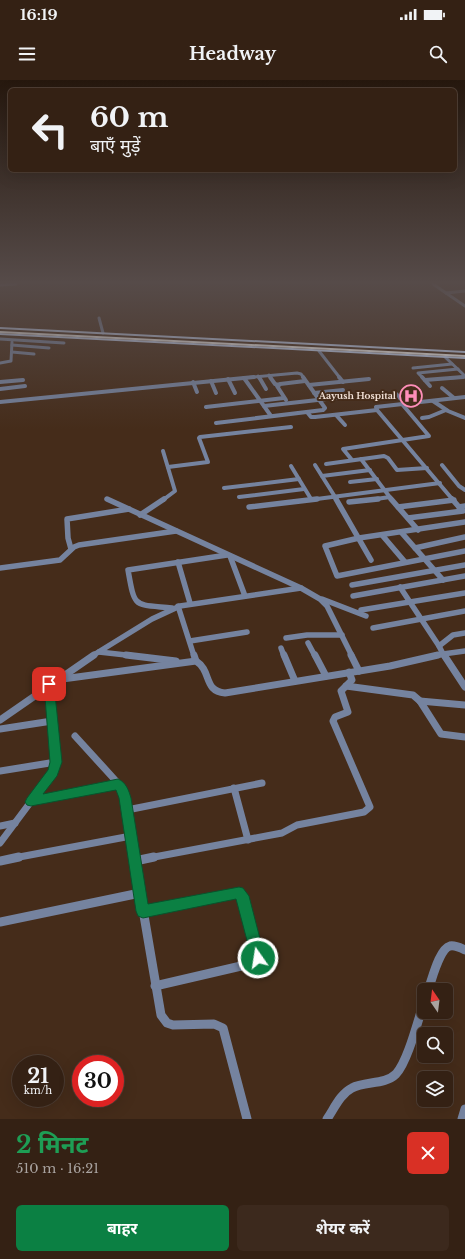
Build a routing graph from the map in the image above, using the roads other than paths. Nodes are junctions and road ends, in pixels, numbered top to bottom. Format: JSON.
{"nodes":[{"id":1,"x":13,"y":332,"type":"edge"},
{"id":2,"x":40,"y":332,"type":"edge"},
{"id":3,"x":42,"y":332,"type":"edge"},
{"id":4,"x":53,"y":332,"type":"edge"},
{"id":5,"x":71,"y":332,"type":"edge"},
{"id":6,"x":103,"y":333,"type":"joint"},
{"id":7,"x":145,"y":336,"type":"junction"},
{"id":8,"x":62,"y":338,"type":"junction"},
{"id":9,"x":0,"y":339,"type":"edge"},
{"id":10,"x":12,"y":339,"type":"junction"},
{"id":11,"x":33,"y":341,"type":"junction"},
{"id":12,"x":169,"y":342,"type":"junction"},
{"id":13,"x":12,"y":345,"type":"junction"},
{"id":14,"x":49,"y":348,"type":"dead end"},
{"id":15,"x":318,"y":351,"type":"junction"},
{"id":16,"x":12,"y":352,"type":"junction"},
{"id":17,"x":25,"y":353,"type":"junction"},
{"id":18,"x":34,"y":354,"type":"dead end"},
{"id":19,"x":465,"y":355,"type":"edge"},
{"id":20,"x":445,"y":357,"type":"junction"},
{"id":21,"x":12,"y":358,"type":"junction"},
{"id":22,"x":0,"y":363,"type":"edge"},
{"id":23,"x":452,"y":364,"type":"junction"},
{"id":24,"x":413,"y":368,"type":"dead end"},
{"id":25,"x":459,"y":370,"type":"junction"},
{"id":26,"x":465,"y":371,"type":"edge"},
{"id":27,"x":269,"y":375,"type":"junction"},
{"id":28,"x":258,"y":376,"type":"junction"},
{"id":29,"x":465,"y":376,"type":"edge"},
{"id":30,"x":244,"y":378,"type":"junction"},
{"id":31,"x":228,"y":379,"type":"junction"},
{"id":32,"x":369,"y":379,"type":"dead end"},
{"id":33,"x":23,"y":380,"type":"dead end"},
{"id":34,"x":425,"y":380,"type":"junction"},
{"id":35,"x":211,"y":381,"type":"junction"},
{"id":36,"x":306,"y":381,"type":"junction"},
{"id":37,"x":0,"y":382,"type":"edge"},
{"id":38,"x":193,"y":382,"type":"junction"},
{"id":39,"x":343,"y":382,"type":"junction"},
{"id":40,"x":279,"y":385,"type":"junction"},
{"id":41,"x":309,"y":385,"type":"junction"},
{"id":42,"x":25,"y":386,"type":"dead end"},
{"id":43,"x":430,"y":386,"type":"dead end"},
{"id":44,"x":442,"y":388,"type":"dead end"},
{"id":45,"x":0,"y":389,"type":"edge"},
{"id":46,"x":266,"y":389,"type":"dead end"},
{"id":47,"x":343,"y":390,"type":"dead end"},
{"id":48,"x":197,"y":392,"type":"dead end"},
{"id":49,"x":394,"y":392,"type":"dead end"},
{"id":50,"x":216,"y":393,"type":"dead end"},
{"id":51,"x":235,"y":393,"type":"dead end"},
{"id":52,"x":314,"y":393,"type":"junction"},
{"id":53,"x":353,"y":396,"type":"dead end"},
{"id":54,"x":465,"y":397,"type":"edge"},
{"id":55,"x":284,"y":398,"type":"junction"},
{"id":56,"x":454,"y":398,"type":"junction"},
{"id":57,"x":260,"y":400,"type":"junction"},
{"id":58,"x":319,"y":400,"type":"junction"},
{"id":59,"x":433,"y":401,"type":"junction"},
{"id":60,"x":0,"y":402,"type":"edge"},
{"id":61,"x":288,"y":403,"type":"junction"},
{"id":62,"x":404,"y":404,"type":"junction"},
{"id":63,"x":264,"y":406,"type":"junction"},
{"id":64,"x":206,"y":407,"type":"dead end"},
{"id":65,"x":377,"y":410,"type":"junction"},
{"id":66,"x":446,"y":410,"type":"junction"},
{"id":67,"x":307,"y":412,"type":"junction"},
{"id":68,"x":336,"y":415,"type":"junction"},
{"id":69,"x":271,"y":416,"type":"junction"},
{"id":70,"x":422,"y":418,"type":"dead end"},
{"id":71,"x":465,"y":418,"type":"edge"},
{"id":72,"x":216,"y":423,"type":"dead end"},
{"id":73,"x":345,"y":425,"type":"dead end"},
{"id":74,"x":291,"y":427,"type":"dead end"},
{"id":75,"x":404,"y":441,"type":"junction"},
{"id":76,"x":163,"y":451,"type":"dead end"},
{"id":77,"x":361,"y":459,"type":"junction"},
{"id":78,"x":352,"y":460,"type":"junction"},
{"id":79,"x":326,"y":464,"type":"dead end"},
{"id":80,"x":315,"y":465,"type":"dead end"},
{"id":81,"x":442,"y":465,"type":"dead end"},
{"id":82,"x":291,"y":466,"type":"dead end"},
{"id":83,"x":168,"y":467,"type":"junction"},
{"id":84,"x":427,"y":468,"type":"junction"},
{"id":85,"x":370,"y":470,"type":"junction"},
{"id":86,"x":322,"y":476,"type":"junction"},
{"id":87,"x":299,"y":479,"type":"junction"},
{"id":88,"x":377,"y":479,"type":"junction"},
{"id":89,"x":350,"y":482,"type":"dead end"},
{"id":90,"x":440,"y":483,"type":"junction"},
{"id":91,"x":224,"y":488,"type":"dead end"},
{"id":92,"x":304,"y":489,"type":"junction"},
{"id":93,"x":386,"y":490,"type":"junction"},
{"id":94,"x":465,"y":490,"type":"edge"},
{"id":95,"x":239,"y":497,"type":"dead end"},
{"id":96,"x":335,"y":497,"type":"junction"},
{"id":97,"x":390,"y":497,"type":"junction"},
{"id":98,"x":107,"y":499,"type":"dead end"},
{"id":99,"x":311,"y":499,"type":"junction"},
{"id":100,"x":454,"y":500,"type":"junction"},
{"id":101,"x":349,"y":502,"type":"dead end"},
{"id":102,"x":249,"y":507,"type":"dead end"},
{"id":103,"x":398,"y":507,"type":"junction"},
{"id":104,"x":463,"y":509,"type":"edge"},
{"id":105,"x":129,"y":510,"type":"junction"},
{"id":106,"x":140,"y":514,"type":"junction"},
{"id":107,"x":408,"y":518,"type":"junction"},
{"id":108,"x":465,"y":522,"type":"edge"},
{"id":109,"x":418,"y":530,"type":"junction"},
{"id":110,"x":176,"y":531,"type":"junction"},
{"id":111,"x":401,"y":532,"type":"junction"},
{"id":112,"x":382,"y":534,"type":"junction"},
{"id":113,"x":465,"y":537,"type":"edge"},
{"id":114,"x":359,"y":538,"type":"junction"},
{"id":115,"x":415,"y":548,"type":"junction"},
{"id":116,"x":71,"y":549,"type":"junction"},
{"id":117,"x":465,"y":551,"type":"edge"},
{"id":118,"x":229,"y":555,"type":"junction"},
{"id":119,"x":424,"y":558,"type":"junction"},
{"id":120,"x":372,"y":560,"type":"dead end"},
{"id":121,"x":178,"y":562,"type":"junction"},
{"id":122,"x":405,"y":562,"type":"junction"},
{"id":123,"x":465,"y":565,"type":"edge"},
{"id":124,"x":0,"y":568,"type":"edge"},
{"id":125,"x":435,"y":570,"type":"junction"},
{"id":126,"x":465,"y":576,"type":"edge"},
{"id":127,"x":443,"y":580,"type":"junction"},
{"id":128,"x":352,"y":585,"type":"dead end"},
{"id":129,"x":400,"y":587,"type":"junction"},
{"id":130,"x":301,"y":588,"type":"junction"},
{"id":131,"x":465,"y":593,"type":"edge"},
{"id":132,"x":244,"y":596,"type":"junction"},
{"id":133,"x":353,"y":596,"type":"dead end"},
{"id":134,"x":318,"y":598,"type":"junction"},
{"id":135,"x":410,"y":602,"type":"junction"},
{"id":136,"x":190,"y":603,"type":"junction"},
{"id":137,"x":175,"y":607,"type":"junction"},
{"id":138,"x":360,"y":610,"type":"dead end"},
{"id":139,"x":465,"y":612,"type":"edge"},
{"id":140,"x":366,"y":616,"type":"dead end"},
{"id":141,"x":423,"y":620,"type":"junction"},
{"id":142,"x":373,"y":628,"type":"dead end"},
{"id":143,"x":248,"y":632,"type":"dead end"},
{"id":144,"x":465,"y":633,"type":"edge"},
{"id":145,"x":342,"y":635,"type":"junction"},
{"id":146,"x":286,"y":638,"type":"dead end"},
{"id":147,"x":190,"y":641,"type":"junction"},
{"id":148,"x":308,"y":643,"type":"dead end"},
{"id":149,"x":439,"y":646,"type":"junction"},
{"id":150,"x":281,"y":648,"type":"dead end"},
{"id":151,"x":465,"y":651,"type":"edge"},
{"id":152,"x":99,"y":652,"type":"junction"},
{"id":153,"x":443,"y":654,"type":"junction"},
{"id":154,"x":196,"y":661,"type":"junction"},
{"id":155,"x":185,"y":662,"type":"junction"},
{"id":156,"x":359,"y":671,"type":"junction"},
{"id":157,"x":349,"y":672,"type":"junction"},
{"id":158,"x":326,"y":676,"type":"junction"},
{"id":159,"x":56,"y":680,"type":"junction"},
{"id":160,"x":295,"y":682,"type":"junction"},
{"id":161,"x":49,"y":684,"type":"junction"},
{"id":162,"x":346,"y":686,"type":"junction"},
{"id":163,"x":465,"y":687,"type":"edge"},
{"id":164,"x":420,"y":701,"type":"junction"},
{"id":165,"x":465,"y":705,"type":"edge"},
{"id":166,"x":0,"y":720,"type":"edge"},
{"id":167,"x":52,"y":721,"type":"junction"},
{"id":168,"x":0,"y":729,"type":"edge"},
{"id":169,"x":75,"y":736,"type":"dead end"},
{"id":170,"x":465,"y":737,"type":"edge"},
{"id":171,"x":56,"y":762,"type":"junction"},
{"id":172,"x":0,"y":771,"type":"edge"},
{"id":173,"x":262,"y":783,"type":"dead end"},
{"id":174,"x":118,"y":784,"type":"junction"},
{"id":175,"x":234,"y":788,"type":"junction"},
{"id":176,"x":31,"y":802,"type":"junction"},
{"id":177,"x":127,"y":810,"type":"junction"},
{"id":178,"x":15,"y":823,"type":"junction"},
{"id":179,"x":0,"y":826,"type":"edge"},
{"id":180,"x":131,"y":836,"type":"junction"},
{"id":181,"x":248,"y":840,"type":"junction"},
{"id":182,"x":0,"y":843,"type":"edge"},
{"id":183,"x":135,"y":860,"type":"junction"},
{"id":184,"x":0,"y":861,"type":"edge"},
{"id":185,"x":140,"y":893,"type":"junction"},
{"id":186,"x":143,"y":911,"type":"junction"},
{"id":187,"x":0,"y":922,"type":"edge"},
{"id":188,"x":465,"y":950,"type":"edge"},
{"id":189,"x":430,"y":983,"type":"edge"},
{"id":190,"x":155,"y":986,"type":"junction"},
{"id":191,"x":418,"y":1019,"type":"edge"},
{"id":192,"x":465,"y":1109,"type":"edge"},
{"id":193,"x":247,"y":1119,"type":"edge"},
{"id":194,"x":327,"y":1119,"type":"edge"},
{"id":195,"x":462,"y":1119,"type":"edge"}],
"edges":[{"from":1,"to":8,"type":"highway"},
{"from":2,"to":11,"type":"street"},
{"from":3,"to":8,"type":"main road"},
{"from":4,"to":7,"type":"highway"},
{"from":5,"to":6,"type":"main road"},
{"from":6,"to":7,"type":"main road"},
{"from":7,"to":19,"type":"main road"},
{"from":7,"to":19,"type":"highway"},
{"from":8,"to":11,"type":"street"},
{"from":8,"to":12,"type":"highway"},
{"from":9,"to":10,"type":"street"},
{"from":10,"to":11,"type":"street"},
{"from":10,"to":13,"type":"street"},
{"from":12,"to":15,"type":"main road"},
{"from":12,"to":19,"type":"highway"},
{"from":13,"to":14,"type":"street"},
{"from":13,"to":16,"type":"street"},
{"from":15,"to":20,"type":"main road"},
{"from":15,"to":39,"type":"street"},
{"from":16,"to":17,"type":"street"},
{"from":16,"to":21,"type":"street"},
{"from":17,"to":18,"type":"street"},
{"from":17,"to":21,"type":"street"},
{"from":19,"to":20,"type":"main road"},
{"from":20,"to":23,"type":"street"},
{"from":21,"to":22,"type":"street"},
{"from":23,"to":24,"type":"street"},
{"from":23,"to":25,"type":"street"},
{"from":25,"to":26,"type":"street"},
{"from":25,"to":29,"type":"street"},
{"from":25,"to":34,"type":"street"},
{"from":27,"to":28,"type":"street"},
{"from":27,"to":36,"type":"street"},
{"from":27,"to":40,"type":"street"},
{"from":28,"to":30,"type":"street"},
{"from":28,"to":46,"type":"street"},
{"from":29,"to":34,"type":"street"},
{"from":30,"to":31,"type":"street"},
{"from":30,"to":57,"type":"street"},
{"from":31,"to":35,"type":"street"},
{"from":31,"to":51,"type":"street"},
{"from":32,"to":39,"type":"street"},
{"from":33,"to":37,"type":"street"},
{"from":34,"to":43,"type":"street"},
{"from":35,"to":38,"type":"street"},
{"from":35,"to":50,"type":"street"},
{"from":36,"to":40,"type":"street"},
{"from":36,"to":41,"type":"street"},
{"from":38,"to":48,"type":"street"},
{"from":38,"to":60,"type":"street"},
{"from":39,"to":41,"type":"street"},
{"from":40,"to":55,"type":"street"},
{"from":41,"to":52,"type":"street"},
{"from":42,"to":45,"type":"street"},
{"from":44,"to":56,"type":"street"},
{"from":47,"to":52,"type":"street"},
{"from":49,"to":62,"type":"street"},
{"from":52,"to":58,"type":"street"},
{"from":53,"to":58,"type":"street"},
{"from":54,"to":56,"type":"street"},
{"from":55,"to":57,"type":"street"},
{"from":55,"to":61,"type":"street"},
{"from":56,"to":59,"type":"street"},
{"from":57,"to":63,"type":"street"},
{"from":57,"to":64,"type":"street"},
{"from":58,"to":61,"type":"street"},
{"from":58,"to":67,"type":"street"},
{"from":59,"to":62,"type":"street"},
{"from":59,"to":66,"type":"street"},
{"from":61,"to":63,"type":"street"},
{"from":62,"to":65,"type":"street"},
{"from":62,"to":75,"type":"street"},
{"from":63,"to":69,"type":"street"},
{"from":65,"to":68,"type":"street"},
{"from":65,"to":75,"type":"street"},
{"from":66,"to":70,"type":"street"},
{"from":66,"to":71,"type":"street"},
{"from":67,"to":68,"type":"street"},
{"from":67,"to":69,"type":"street"},
{"from":68,"to":73,"type":"street"},
{"from":69,"to":72,"type":"street"},
{"from":74,"to":83,"type":"street"},
{"from":75,"to":78,"type":"street"},
{"from":75,"to":84,"type":"street"},
{"from":76,"to":83,"type":"street"},
{"from":77,"to":78,"type":"street"},
{"from":77,"to":84,"type":"street"},
{"from":77,"to":85,"type":"street"},
{"from":78,"to":79,"type":"street"},
{"from":80,"to":86,"type":"street"},
{"from":81,"to":94,"type":"street"},
{"from":82,"to":87,"type":"street"},
{"from":83,"to":106,"type":"street"},
{"from":84,"to":90,"type":"street"},
{"from":85,"to":86,"type":"street"},
{"from":85,"to":88,"type":"street"},
{"from":86,"to":96,"type":"street"},
{"from":87,"to":91,"type":"street"},
{"from":87,"to":92,"type":"street"},
{"from":88,"to":89,"type":"street"},
{"from":88,"to":93,"type":"street"},
{"from":90,"to":93,"type":"street"},
{"from":90,"to":100,"type":"street"},
{"from":92,"to":95,"type":"street"},
{"from":92,"to":99,"type":"street"},
{"from":93,"to":96,"type":"street"},
{"from":93,"to":97,"type":"street"},
{"from":96,"to":99,"type":"street"},
{"from":96,"to":114,"type":"street"},
{"from":97,"to":101,"type":"street"},
{"from":97,"to":103,"type":"street"},
{"from":98,"to":105,"type":"street"},
{"from":99,"to":102,"type":"street"},
{"from":100,"to":103,"type":"street"},
{"from":100,"to":104,"type":"street"},
{"from":103,"to":107,"type":"street"},
{"from":104,"to":107,"type":"street"},
{"from":105,"to":106,"type":"street"},
{"from":105,"to":116,"type":"street"},
{"from":106,"to":110,"type":"street"},
{"from":107,"to":109,"type":"street"},
{"from":108,"to":109,"type":"street"},
{"from":109,"to":111,"type":"street"},
{"from":110,"to":116,"type":"street"},
{"from":110,"to":118,"type":"street"},
{"from":111,"to":112,"type":"street"},
{"from":111,"to":115,"type":"street"},
{"from":112,"to":114,"type":"street"},
{"from":112,"to":122,"type":"street"},
{"from":113,"to":115,"type":"street"},
{"from":114,"to":120,"type":"street"},
{"from":114,"to":122,"type":"street"},
{"from":115,"to":119,"type":"street"},
{"from":116,"to":124,"type":"street"},
{"from":117,"to":119,"type":"street"},
{"from":118,"to":121,"type":"street"},
{"from":118,"to":130,"type":"street"},
{"from":118,"to":132,"type":"street"},
{"from":119,"to":122,"type":"street"},
{"from":119,"to":125,"type":"street"},
{"from":121,"to":136,"type":"street"},
{"from":121,"to":137,"type":"street"},
{"from":123,"to":125,"type":"street"},
{"from":125,"to":127,"type":"street"},
{"from":125,"to":128,"type":"street"},
{"from":126,"to":127,"type":"street"},
{"from":127,"to":129,"type":"street"},
{"from":129,"to":133,"type":"street"},
{"from":129,"to":135,"type":"street"},
{"from":130,"to":132,"type":"street"},
{"from":130,"to":134,"type":"street"},
{"from":131,"to":135,"type":"street"},
{"from":132,"to":136,"type":"street"},
{"from":134,"to":140,"type":"street"},
{"from":134,"to":145,"type":"street"},
{"from":135,"to":138,"type":"street"},
{"from":135,"to":141,"type":"street"},
{"from":136,"to":137,"type":"street"},
{"from":137,"to":147,"type":"street"},
{"from":137,"to":152,"type":"street"},
{"from":139,"to":141,"type":"street"},
{"from":141,"to":142,"type":"street"},
{"from":141,"to":149,"type":"street"},
{"from":143,"to":147,"type":"street"},
{"from":144,"to":149,"type":"street"},
{"from":145,"to":146,"type":"street"},
{"from":145,"to":156,"type":"street"},
{"from":147,"to":154,"type":"street"},
{"from":148,"to":158,"type":"street"},
{"from":149,"to":153,"type":"street"},
{"from":150,"to":160,"type":"street"},
{"from":151,"to":153,"type":"street"},
{"from":152,"to":155,"type":"street"},
{"from":152,"to":159,"type":"street"},
{"from":153,"to":156,"type":"street"},
{"from":153,"to":163,"type":"street"},
{"from":154,"to":155,"type":"street"},
{"from":154,"to":160,"type":"street"},
{"from":155,"to":159,"type":"street"},
{"from":156,"to":157,"type":"street"},
{"from":157,"to":158,"type":"street"},
{"from":157,"to":162,"type":"street"},
{"from":158,"to":160,"type":"street"},
{"from":159,"to":161,"type":"street"},
{"from":161,"to":166,"type":"street"},
{"from":161,"to":167,"type":"street"},
{"from":162,"to":164,"type":"street"},
{"from":162,"to":181,"type":"street"},
{"from":164,"to":165,"type":"street"},
{"from":164,"to":170,"type":"street"},
{"from":167,"to":168,"type":"street"},
{"from":167,"to":171,"type":"street"},
{"from":169,"to":174,"type":"street"},
{"from":171,"to":172,"type":"street"},
{"from":171,"to":176,"type":"street"},
{"from":173,"to":175,"type":"street"},
{"from":174,"to":176,"type":"street"},
{"from":174,"to":177,"type":"street"},
{"from":175,"to":177,"type":"street"},
{"from":175,"to":181,"type":"street"},
{"from":176,"to":178,"type":"street"},
{"from":177,"to":180,"type":"street"},
{"from":178,"to":179,"type":"street"},
{"from":178,"to":182,"type":"street"},
{"from":180,"to":183,"type":"street"},
{"from":180,"to":184,"type":"street"},
{"from":181,"to":183,"type":"street"},
{"from":183,"to":185,"type":"street"},
{"from":185,"to":186,"type":"street"},
{"from":185,"to":187,"type":"street"},
{"from":186,"to":190,"type":"street"},
{"from":186,"to":190,"type":"street"},
{"from":188,"to":189,"type":"street"},
{"from":190,"to":193,"type":"street"},
{"from":191,"to":194,"type":"street"},
{"from":192,"to":195,"type":"street"}]}
